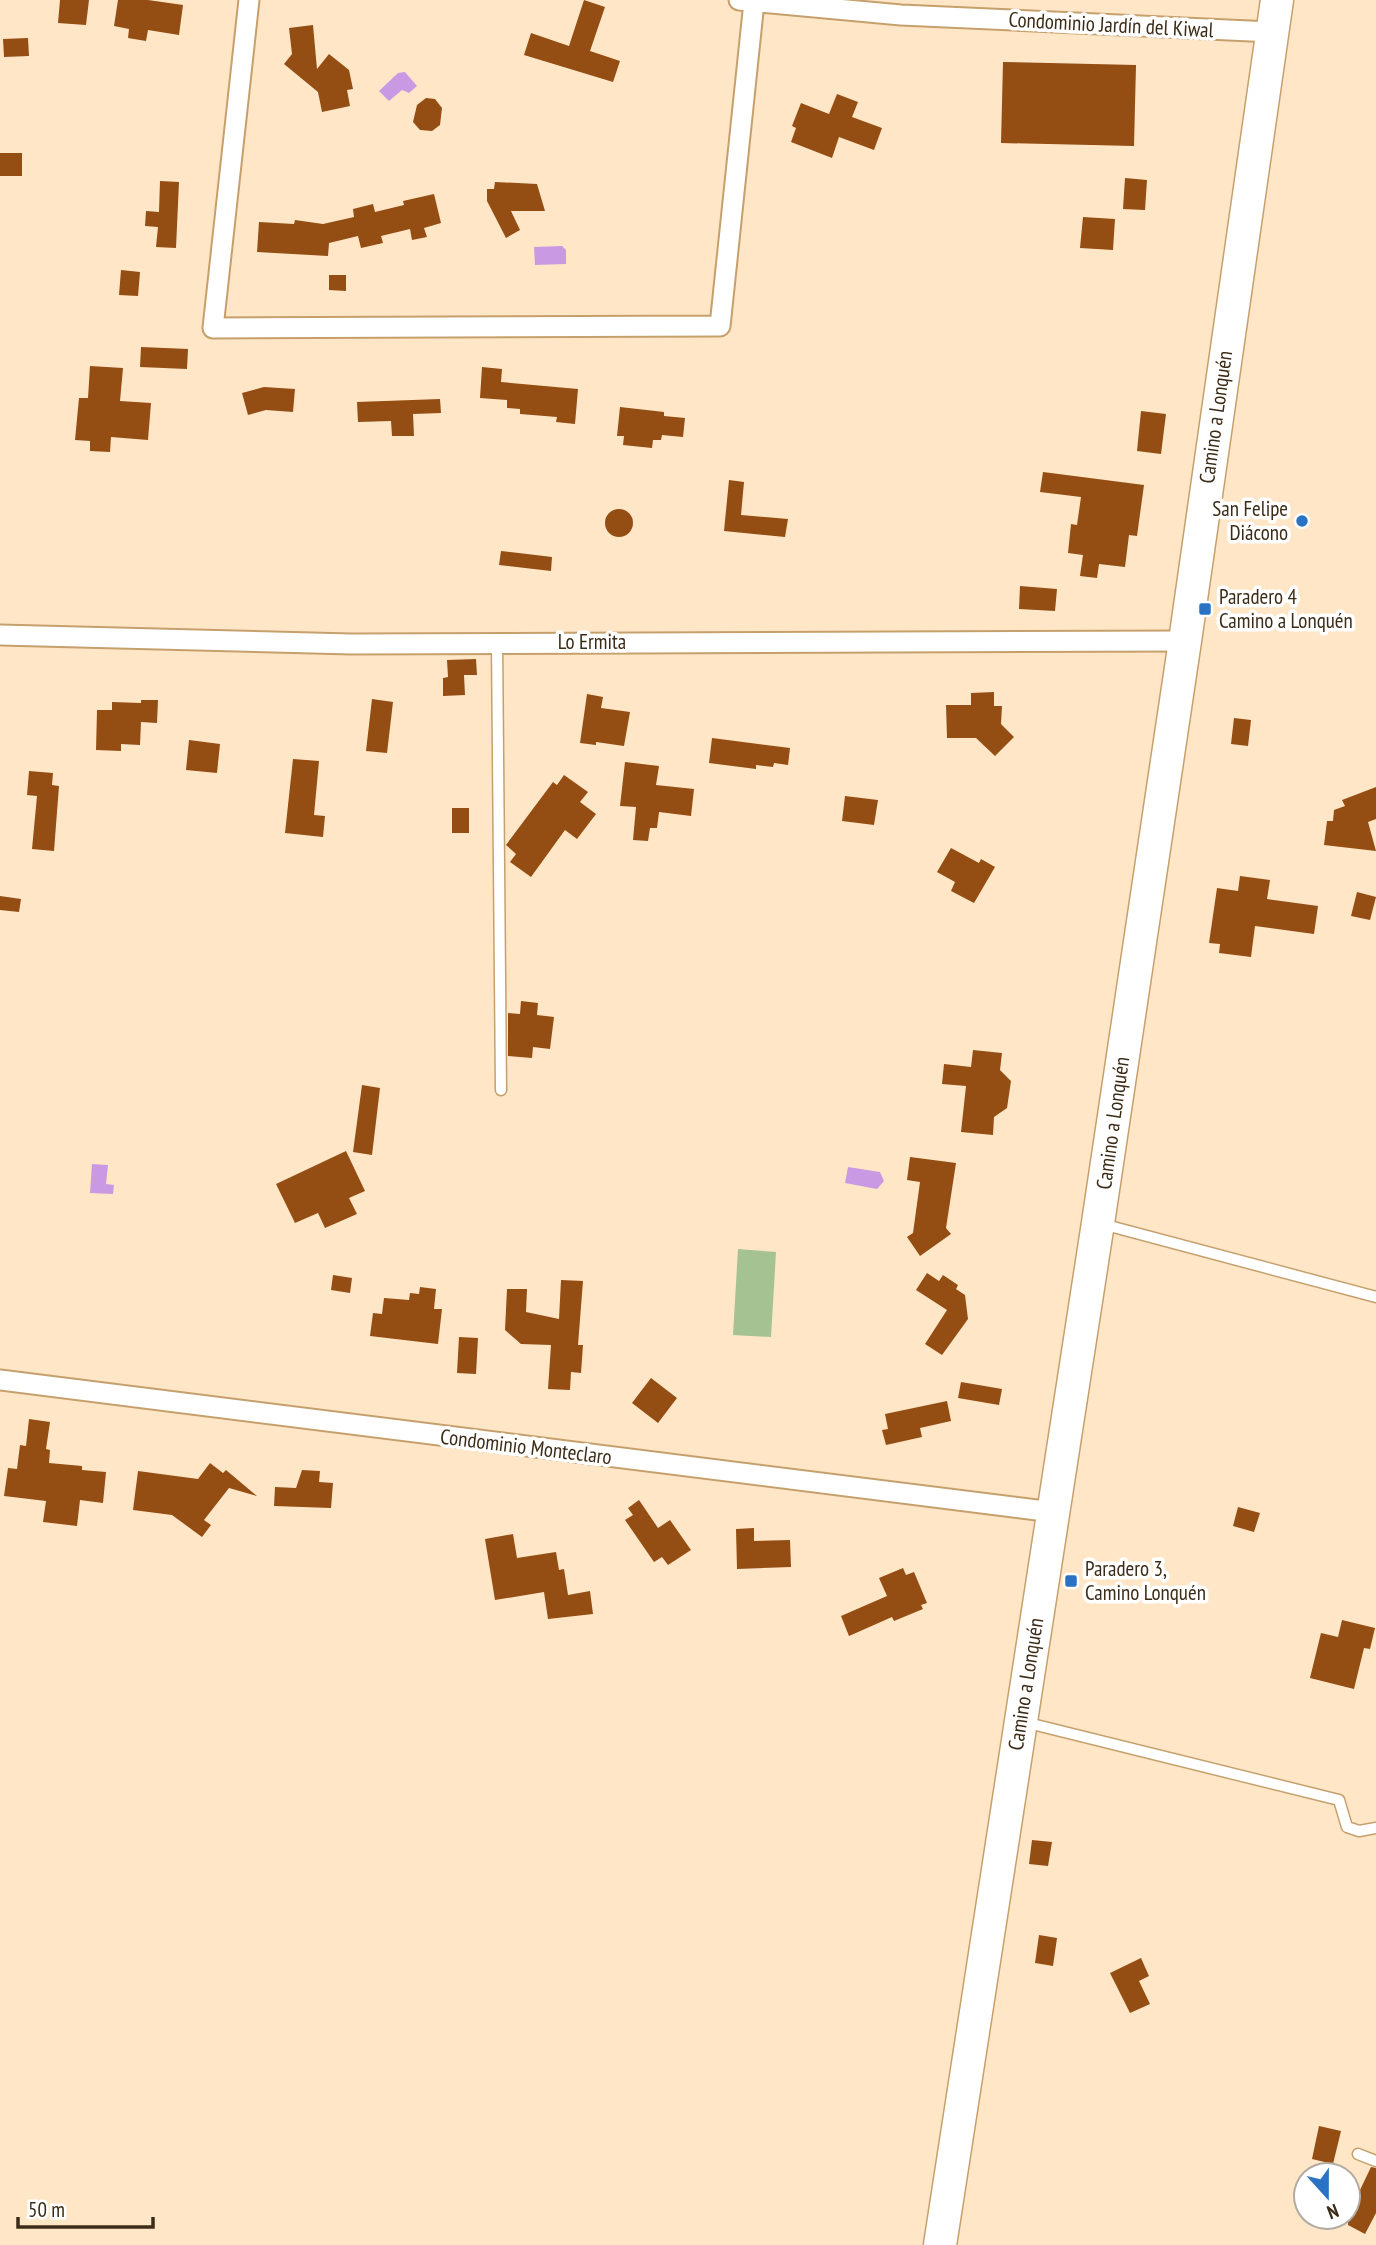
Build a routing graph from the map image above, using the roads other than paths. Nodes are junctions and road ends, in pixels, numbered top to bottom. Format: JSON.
{"nodes":[{"id":1,"x":248,"y":0,"type":"edge"},
{"id":2,"x":1277,"y":0,"type":"edge"},
{"id":3,"x":746,"y":1,"type":"edge"},
{"id":4,"x":1273,"y":33,"type":"junction"},
{"id":5,"x":0,"y":635,"type":"edge"},
{"id":6,"x":1185,"y":641,"type":"junction"},
{"id":7,"x":497,"y":643,"type":"junction"},
{"id":8,"x":500,"y":1090,"type":"dead end"},
{"id":9,"x":1098,"y":1223,"type":"junction"},
{"id":10,"x":1376,"y":1297,"type":"edge"},
{"id":11,"x":0,"y":1380,"type":"edge"},
{"id":12,"x":1053,"y":1512,"type":"junction"},
{"id":13,"x":1020,"y":1721,"type":"junction"},
{"id":14,"x":1376,"y":1828,"type":"edge"},
{"id":15,"x":1358,"y":2154,"type":"dead end"},
{"id":16,"x":1376,"y":2161,"type":"edge"},
{"id":17,"x":940,"y":2245,"type":"edge"}],
"edges":[{"from":1,"to":3,"type":"street"},
{"from":2,"to":4,"type":"main road","name":"Camino a Lonquén"},
{"from":3,"to":4,"type":"street","name":"Condominio Jardín del Kiwal"},
{"from":4,"to":6,"type":"main road","name":"Camino a Lonquén"},
{"from":5,"to":7,"type":"street","name":"Lo Ermita"},
{"from":6,"to":7,"type":"street","name":"Lo Ermita"},
{"from":6,"to":9,"type":"main road","name":"Camino a Lonquén"},
{"from":7,"to":8,"type":"lane"},
{"from":9,"to":10,"type":"lane"},
{"from":9,"to":12,"type":"main road","name":"Camino a Lonquén"},
{"from":11,"to":12,"type":"street","name":"Condominio Monteclaro"},
{"from":12,"to":13,"type":"main road","name":"Camino a Lonquén"},
{"from":13,"to":14,"type":"lane"},
{"from":13,"to":17,"type":"main road","name":"Camino a Lonquén"},
{"from":15,"to":16,"type":"lane"}]}
